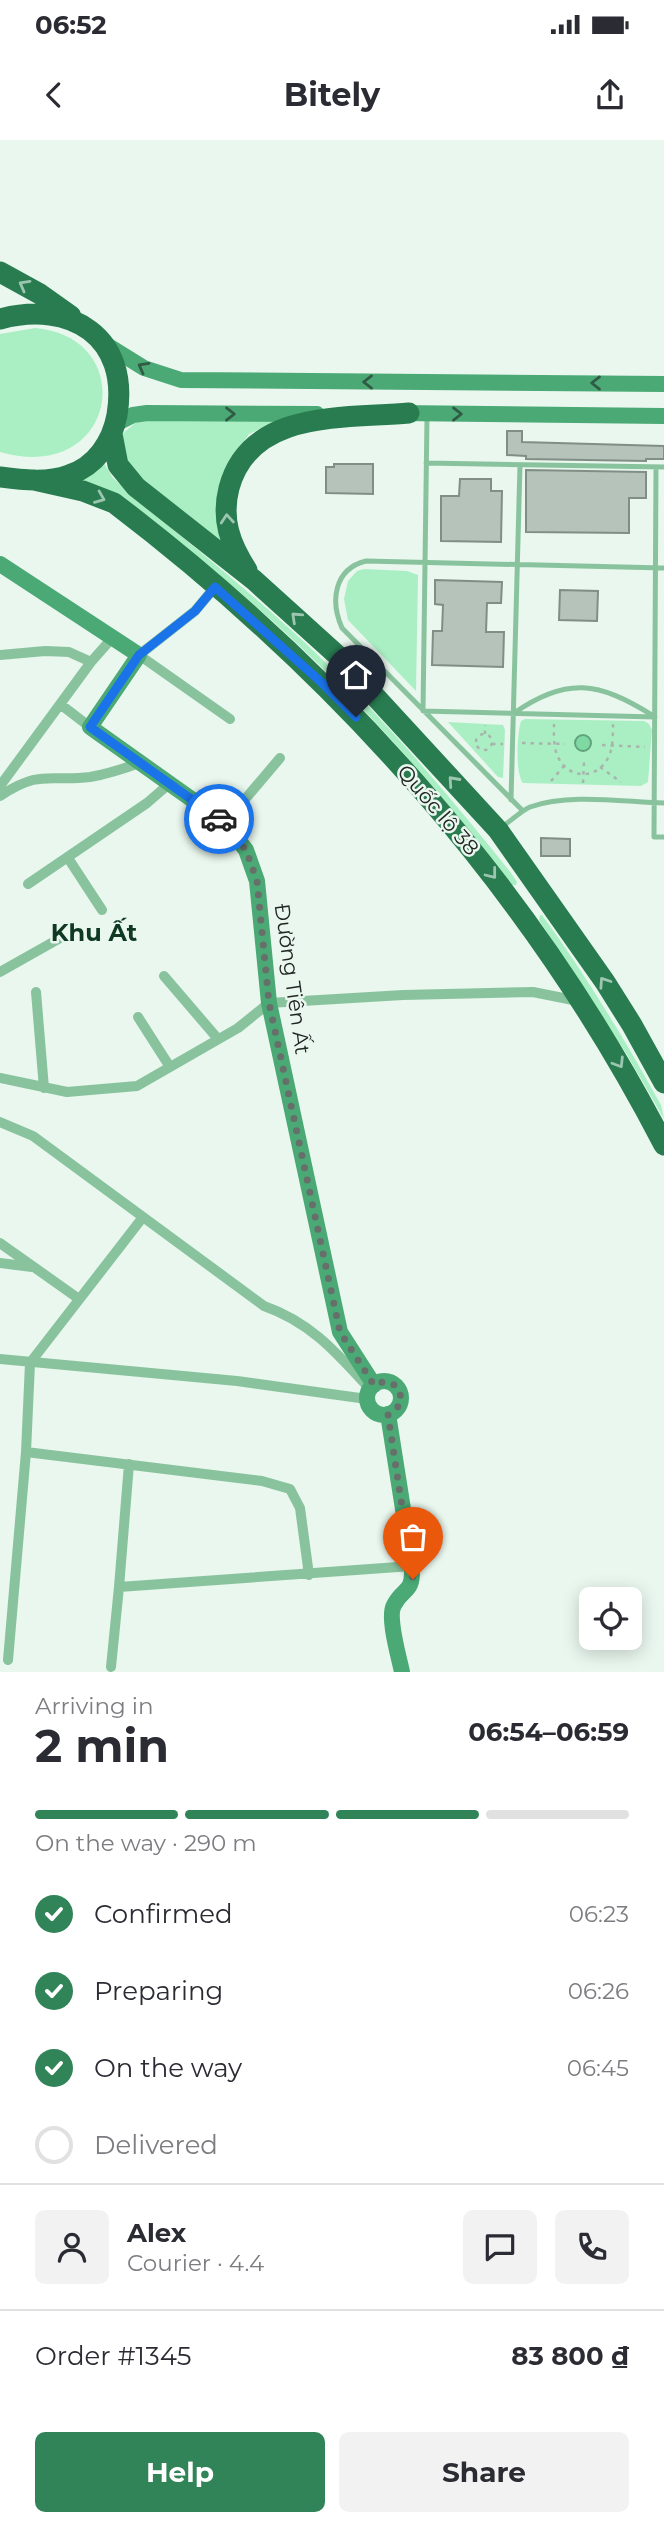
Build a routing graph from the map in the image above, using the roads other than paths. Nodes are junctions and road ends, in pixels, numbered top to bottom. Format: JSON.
{"nodes":[{"id":1,"x":0,"y":272,"type":"edge"},
{"id":2,"x":0,"y":319,"type":"edge"},
{"id":3,"x":94,"y":335,"type":"junction"},
{"id":4,"x":510,"y":383,"type":"junction"},
{"id":5,"x":664,"y":384,"type":"edge"},
{"id":6,"x":418,"y":413,"type":"junction"},
{"id":7,"x":511,"y":414,"type":"junction"},
{"id":8,"x":664,"y":416,"type":"edge"},
{"id":9,"x":114,"y":429,"type":"junction"},
{"id":10,"x":426,"y":463,"type":"junction"},
{"id":11,"x":520,"y":465,"type":"junction"},
{"id":12,"x":656,"y":467,"type":"junction"},
{"id":13,"x":664,"y":467,"type":"edge"},
{"id":14,"x":0,"y":477,"type":"edge"},
{"id":15,"x":34,"y":480,"type":"junction"},
{"id":16,"x":425,"y":563,"type":"junction"},
{"id":17,"x":0,"y":564,"type":"edge"},
{"id":18,"x":517,"y":564,"type":"junction"},
{"id":19,"x":656,"y":568,"type":"junction"},
{"id":20,"x":664,"y":568,"type":"edge"},
{"id":21,"x":254,"y":580,"type":"junction"},
{"id":22,"x":215,"y":587,"type":"junction"},
{"id":23,"x":113,"y":637,"type":"junction"},
{"id":24,"x":0,"y":655,"type":"edge"},
{"id":25,"x":139,"y":655,"type":"junction"},
{"id":26,"x":91,"y":662,"type":"junction"},
{"id":27,"x":60,"y":704,"type":"junction"},
{"id":28,"x":423,"y":711,"type":"junction"},
{"id":29,"x":513,"y":713,"type":"junction"},
{"id":30,"x":655,"y":717,"type":"junction"},
{"id":31,"x":230,"y":719,"type":"dead end"},
{"id":32,"x":90,"y":727,"type":"junction"},
{"id":33,"x":280,"y":758,"type":"dead end"},
{"id":34,"x":139,"y":763,"type":"junction"},
{"id":35,"x":169,"y":784,"type":"junction"},
{"id":36,"x":0,"y":786,"type":"edge"},
{"id":37,"x":0,"y":796,"type":"edge"},
{"id":38,"x":511,"y":800,"type":"junction"},
{"id":39,"x":654,"y":803,"type":"junction"},
{"id":40,"x":664,"y":803,"type":"edge"},
{"id":41,"x":523,"y":811,"type":"junction"},
{"id":42,"x":225,"y":823,"type":"junction"},
{"id":43,"x":498,"y":830,"type":"junction"},
{"id":44,"x":664,"y":837,"type":"edge"},
{"id":45,"x":68,"y":858,"type":"junction"},
{"id":46,"x":28,"y":884,"type":"dead end"},
{"id":47,"x":541,"y":891,"type":"junction"},
{"id":48,"x":516,"y":908,"type":"junction"},
{"id":49,"x":102,"y":910,"type":"dead end"},
{"id":50,"x":62,"y":937,"type":"dead end"},
{"id":51,"x":0,"y":972,"type":"edge"},
{"id":52,"x":164,"y":976,"type":"dead end"},
{"id":53,"x":36,"y":992,"type":"dead end"},
{"id":54,"x":580,"y":1002,"type":"junction"},
{"id":55,"x":269,"y":1003,"type":"junction"},
{"id":56,"x":138,"y":1017,"type":"dead end"},
{"id":57,"x":218,"y":1039,"type":"junction"},
{"id":58,"x":170,"y":1067,"type":"junction"},
{"id":59,"x":0,"y":1078,"type":"edge"},
{"id":60,"x":664,"y":1083,"type":"edge"},
{"id":61,"x":44,"y":1088,"type":"junction"},
{"id":62,"x":0,"y":1122,"type":"edge"},
{"id":63,"x":664,"y":1144,"type":"edge"},
{"id":64,"x":143,"y":1217,"type":"junction"},
{"id":65,"x":0,"y":1243,"type":"edge"},
{"id":66,"x":0,"y":1263,"type":"edge"},
{"id":67,"x":34,"y":1267,"type":"junction"},
{"id":68,"x":79,"y":1299,"type":"junction"},
{"id":69,"x":0,"y":1359,"type":"edge"},
{"id":70,"x":30,"y":1363,"type":"junction"},
{"id":71,"x":370,"y":1391,"type":"junction"},
{"id":72,"x":388,"y":1415,"type":"junction"},
{"id":73,"x":26,"y":1452,"type":"junction"},
{"id":74,"x":128,"y":1464,"type":"junction"},
{"id":75,"x":412,"y":1566,"type":"junction"},
{"id":76,"x":309,"y":1575,"type":"junction"},
{"id":77,"x":119,"y":1587,"type":"junction"},
{"id":78,"x":8,"y":1660,"type":"dead end"},
{"id":79,"x":111,"y":1667,"type":"dead end"},
{"id":80,"x":402,"y":1672,"type":"edge"}],
"edges":[{"from":3,"to":1,"type":"highway","one_way":true},
{"from":2,"to":3,"type":"highway"},
{"from":4,"to":3,"type":"street","one_way":true},
{"from":3,"to":9,"type":"highway"},
{"from":5,"to":4,"type":"street","one_way":true},
{"from":4,"to":7,"type":"street"},
{"from":6,"to":7,"type":"street","one_way":true},
{"from":9,"to":6,"type":"street","one_way":true},
{"from":6,"to":10,"type":"lane"},
{"from":21,"to":6,"type":"highway","one_way":true},
{"from":7,"to":8,"type":"street"},
{"from":9,"to":15,"type":"highway"},
{"from":9,"to":21,"type":"highway","name":"Quốc lộ 38"},
{"from":10,"to":11,"type":"lane"},
{"from":10,"to":16,"type":"lane"},
{"from":11,"to":12,"type":"lane"},
{"from":11,"to":18,"type":"lane"},
{"from":12,"to":13,"type":"lane"},
{"from":12,"to":19,"type":"lane"},
{"from":14,"to":15,"type":"highway"},
{"from":15,"to":22,"type":"highway","name":"Quốc lộ 38","one_way":true},
{"from":16,"to":18,"type":"lane"},
{"from":16,"to":28,"type":"lane"},
{"from":16,"to":28,"type":"lane"},
{"from":17,"to":23,"type":"street"},
{"from":18,"to":19,"type":"lane"},
{"from":18,"to":29,"type":"lane"},
{"from":19,"to":20,"type":"lane"},
{"from":19,"to":30,"type":"lane"},
{"from":43,"to":21,"type":"highway","name":"Quốc lộ 38","one_way":true},
{"from":22,"to":25,"type":"street"},
{"from":22,"to":48,"type":"highway","name":"Quốc lộ 38","one_way":true},
{"from":23,"to":25,"type":"street"},
{"from":23,"to":26,"type":"street"},
{"from":24,"to":26,"type":"street"},
{"from":25,"to":31,"type":"street"},
{"from":25,"to":32,"type":"street"},
{"from":26,"to":27,"type":"street"},
{"from":27,"to":32,"type":"street"},
{"from":27,"to":36,"type":"street"},
{"from":28,"to":29,"type":"lane"},
{"from":28,"to":38,"type":"lane"},
{"from":29,"to":30,"type":"lane"},
{"from":29,"to":30,"type":"lane"},
{"from":29,"to":38,"type":"lane"},
{"from":30,"to":39,"type":"lane"},
{"from":32,"to":34,"type":"street","name":"Đường Tiên Ất"},
{"from":33,"to":42,"type":"street"},
{"from":34,"to":35,"type":"street","name":"Đường Tiên Ất"},
{"from":34,"to":37,"type":"street"},
{"from":35,"to":42,"type":"street","name":"Đường Tiên Ất"},
{"from":35,"to":45,"type":"street"},
{"from":38,"to":41,"type":"lane"},
{"from":39,"to":40,"type":"lane"},
{"from":39,"to":41,"type":"lane"},
{"from":39,"to":44,"type":"lane"},
{"from":41,"to":43,"type":"lane"},
{"from":42,"to":55,"type":"street","name":"Đường Tiên Ất"},
{"from":43,"to":47,"type":"highway","name":"Quốc lộ 38"},
{"from":45,"to":46,"type":"street"},
{"from":45,"to":49,"type":"street"},
{"from":47,"to":48,"type":"highway"},
{"from":60,"to":47,"type":"highway","name":"Quốc lộ 38","one_way":true},
{"from":48,"to":54,"type":"highway","name":"Quốc lộ 38"},
{"from":50,"to":51,"type":"street"},
{"from":52,"to":57,"type":"street"},
{"from":53,"to":61,"type":"street"},
{"from":54,"to":55,"type":"street"},
{"from":54,"to":63,"type":"highway","name":"Quốc lộ 38","one_way":true},
{"from":55,"to":57,"type":"street"},
{"from":55,"to":71,"type":"street","name":"Đường Tiên Ất"},
{"from":56,"to":58,"type":"street"},
{"from":57,"to":58,"type":"street"},
{"from":58,"to":61,"type":"street"},
{"from":59,"to":61,"type":"street"},
{"from":62,"to":64,"type":"street"},
{"from":64,"to":68,"type":"street"},
{"from":64,"to":71,"type":"street"},
{"from":65,"to":67,"type":"street"},
{"from":66,"to":67,"type":"street"},
{"from":67,"to":68,"type":"street"},
{"from":68,"to":70,"type":"street"},
{"from":69,"to":70,"type":"street"},
{"from":70,"to":71,"type":"street"},
{"from":70,"to":73,"type":"street"},
{"from":71,"to":72,"type":"street"},
{"from":71,"to":72,"type":"street"},
{"from":72,"to":75,"type":"street"},
{"from":73,"to":74,"type":"street"},
{"from":73,"to":78,"type":"street"},
{"from":74,"to":76,"type":"street"},
{"from":74,"to":77,"type":"street"},
{"from":75,"to":76,"type":"street"},
{"from":75,"to":80,"type":"street"},
{"from":76,"to":77,"type":"street"},
{"from":77,"to":79,"type":"street"}]}
